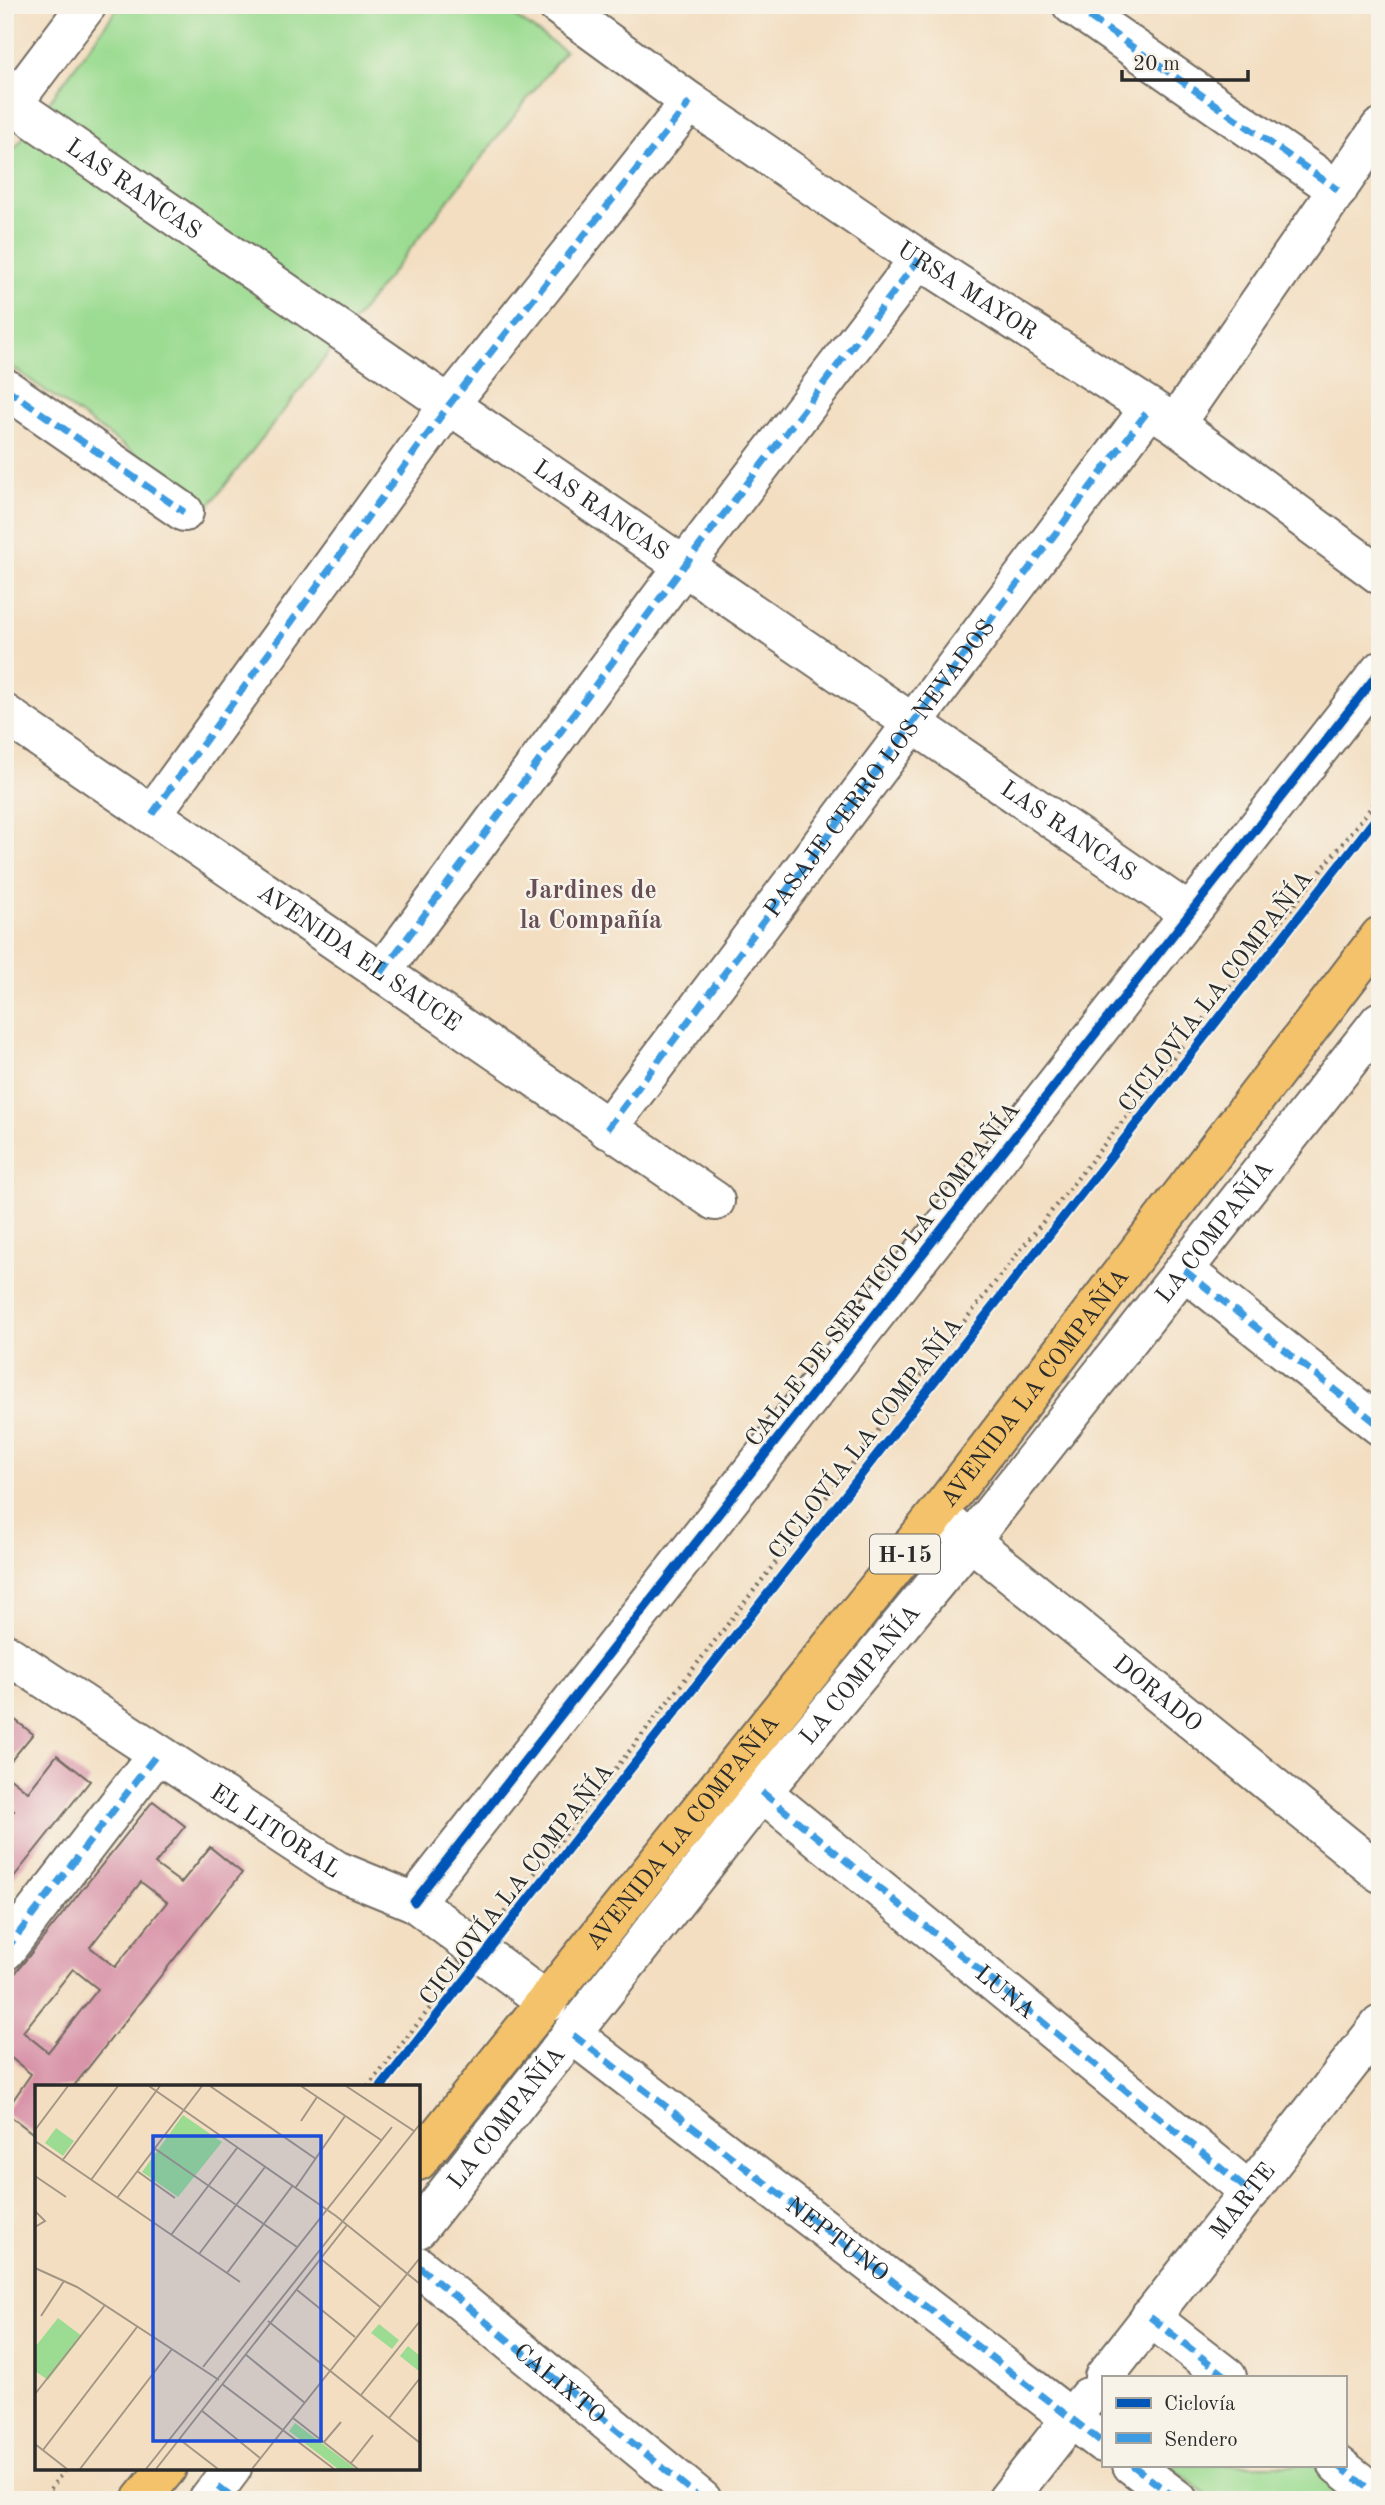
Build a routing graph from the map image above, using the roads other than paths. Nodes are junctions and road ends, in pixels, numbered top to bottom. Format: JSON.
{"nodes":[{"id":1,"x":87,"y":5,"type":"edge"},
{"id":2,"x":557,"y":5,"type":"edge"},
{"id":3,"x":1072,"y":5,"type":"edge"},
{"id":4,"x":690,"y":102,"type":"junction"},
{"id":5,"x":9,"y":110,"type":"edge"},
{"id":6,"x":1380,"y":128,"type":"edge"},
{"id":7,"x":1338,"y":190,"type":"junction"},
{"id":8,"x":919,"y":259,"type":"junction"},
{"id":9,"x":5,"y":388,"type":"edge"},
{"id":10,"x":449,"y":405,"type":"junction"},
{"id":11,"x":1163,"y":416,"type":"junction"},
{"id":12,"x":184,"y":512,"type":"dead end"},
{"id":13,"x":684,"y":566,"type":"junction"},
{"id":14,"x":1380,"y":575,"type":"edge"},
{"id":15,"x":1380,"y":671,"type":"edge"},
{"id":16,"x":5,"y":714,"type":"edge"},
{"id":17,"x":912,"y":723,"type":"junction"},
{"id":18,"x":152,"y":814,"type":"junction"},
{"id":19,"x":1189,"y":913,"type":"junction"},
{"id":20,"x":1380,"y":936,"type":"edge"},
{"id":21,"x":381,"y":973,"type":"junction"},
{"id":22,"x":1380,"y":1021,"type":"edge"},
{"id":23,"x":607,"y":1129,"type":"junction"},
{"id":24,"x":715,"y":1201,"type":"dead end"},
{"id":25,"x":1184,"y":1270,"type":"junction"},
{"id":26,"x":1380,"y":1426,"type":"edge"},
{"id":27,"x":937,"y":1513,"type":"junction"},
{"id":28,"x":970,"y":1541,"type":"junction"},
{"id":29,"x":5,"y":1653,"type":"edge"},
{"id":30,"x":157,"y":1754,"type":"junction"},
{"id":31,"x":762,"y":1792,"type":"junction"},
{"id":32,"x":1380,"y":1873,"type":"edge"},
{"id":33,"x":414,"y":1902,"type":"junction"},
{"id":34,"x":5,"y":1951,"type":"edge"},
{"id":35,"x":548,"y":2003,"type":"junction"},
{"id":36,"x":1380,"y":2025,"type":"edge"},
{"id":37,"x":573,"y":2035,"type":"junction"},
{"id":38,"x":420,"y":2159,"type":"edge"},
{"id":39,"x":1250,"y":2192,"type":"junction"},
{"id":40,"x":420,"y":2226,"type":"edge"},
{"id":41,"x":420,"y":2268,"type":"edge"},
{"id":42,"x":1150,"y":2317,"type":"junction"},
{"id":43,"x":1106,"y":2376,"type":"edge"},
{"id":44,"x":1226,"y":2376,"type":"edge"},
{"id":45,"x":1102,"y":2381,"type":"edge"},
{"id":46,"x":1072,"y":2419,"type":"junction"},
{"id":47,"x":1102,"y":2441,"type":"edge"},
{"id":48,"x":1133,"y":2466,"type":"edge"},
{"id":49,"x":1339,"y":2466,"type":"edge"},
{"id":50,"x":165,"y":2470,"type":"edge"},
{"id":51,"x":1380,"y":2498,"type":"edge"},
{"id":52,"x":141,"y":2500,"type":"edge"},
{"id":53,"x":702,"y":2500,"type":"edge"},
{"id":54,"x":1007,"y":2500,"type":"edge"},
{"id":55,"x":1178,"y":2500,"type":"edge"}],
"edges":[{"from":1,"to":5,"type":"street"},
{"from":2,"to":4,"type":"street","name":"URSA MAYOR"},
{"from":3,"to":7,"type":"street"},
{"from":4,"to":8,"type":"street","name":"URSA MAYOR"},
{"from":4,"to":10,"type":"street"},
{"from":5,"to":10,"type":"street","name":"LAS RANCAS"},
{"from":6,"to":7,"type":"street","name":"PASAJE CERRO LOS NEVADOS"},
{"from":7,"to":11,"type":"street","name":"PASAJE CERRO LOS NEVADOS"},
{"from":8,"to":11,"type":"street","name":"URSA MAYOR"},
{"from":8,"to":13,"type":"street"},
{"from":9,"to":12,"type":"street"},
{"from":10,"to":13,"type":"street","name":"LAS RANCAS"},
{"from":10,"to":18,"type":"street"},
{"from":11,"to":14,"type":"street","name":"URSA MAYOR"},
{"from":11,"to":17,"type":"street","name":"PASAJE CERRO LOS NEVADOS"},
{"from":13,"to":17,"type":"street","name":"LAS RANCAS"},
{"from":13,"to":21,"type":"street"},
{"from":15,"to":19,"type":"street","name":"CALLE DE SERVICIO LA COMPAÑÍA"},
{"from":16,"to":18,"type":"street","name":"AVENIDA EL SAUCE"},
{"from":17,"to":19,"type":"street","name":"LAS RANCAS"},
{"from":17,"to":23,"type":"street","name":"PASAJE CERRO LOS NEVADOS"},
{"from":18,"to":21,"type":"street","name":"AVENIDA EL SAUCE"},
{"from":19,"to":33,"type":"street","name":"CALLE DE SERVICIO LA COMPAÑÍA"},
{"from":20,"to":27,"type":"main road","name":"AVENIDA LA COMPAÑÍA","number":"H-15"},
{"from":21,"to":23,"type":"street","name":"AVENIDA EL SAUCE"},
{"from":22,"to":25,"type":"street","name":"LA COMPAÑÍA"},
{"from":23,"to":24,"type":"street","name":"AVENIDA EL SAUCE"},
{"from":25,"to":26,"type":"street"},
{"from":25,"to":28,"type":"street","name":"LA COMPAÑÍA"},
{"from":27,"to":28,"type":"street","name":"DORADO"},
{"from":27,"to":35,"type":"main road","name":"AVENIDA LA COMPAÑÍA","number":"H-15"},
{"from":28,"to":31,"type":"street","name":"LA COMPAÑÍA"},
{"from":28,"to":32,"type":"street","name":"DORADO"},
{"from":29,"to":30,"type":"street","name":"EL LITORAL"},
{"from":30,"to":33,"type":"street","name":"EL LITORAL"},
{"from":30,"to":34,"type":"street"},
{"from":31,"to":37,"type":"street","name":"LA COMPAÑÍA"},
{"from":31,"to":39,"type":"street","name":"LUNA"},
{"from":33,"to":35,"type":"street","name":"EL LITORAL"},
{"from":35,"to":38,"type":"main road","name":"AVENIDA LA COMPAÑÍA","number":"H-15"},
{"from":36,"to":39,"type":"street","name":"MARTE"},
{"from":37,"to":40,"type":"street","name":"LA COMPAÑÍA"},
{"from":37,"to":46,"type":"street","name":"NEPTUNO"},
{"from":39,"to":42,"type":"street","name":"MARTE"},
{"from":41,"to":53,"type":"street","name":"CALIXTO"},
{"from":42,"to":43,"type":"street","name":"MARTE"},
{"from":42,"to":44,"type":"street"},
{"from":45,"to":46,"type":"street","name":"MARTE"},
{"from":46,"to":47,"type":"street","name":"NEPTUNO"},
{"from":46,"to":54,"type":"street","name":"MARTE"},
{"from":48,"to":55,"type":"street"},
{"from":49,"to":51,"type":"street"},
{"from":50,"to":52,"type":"main road"}]}
